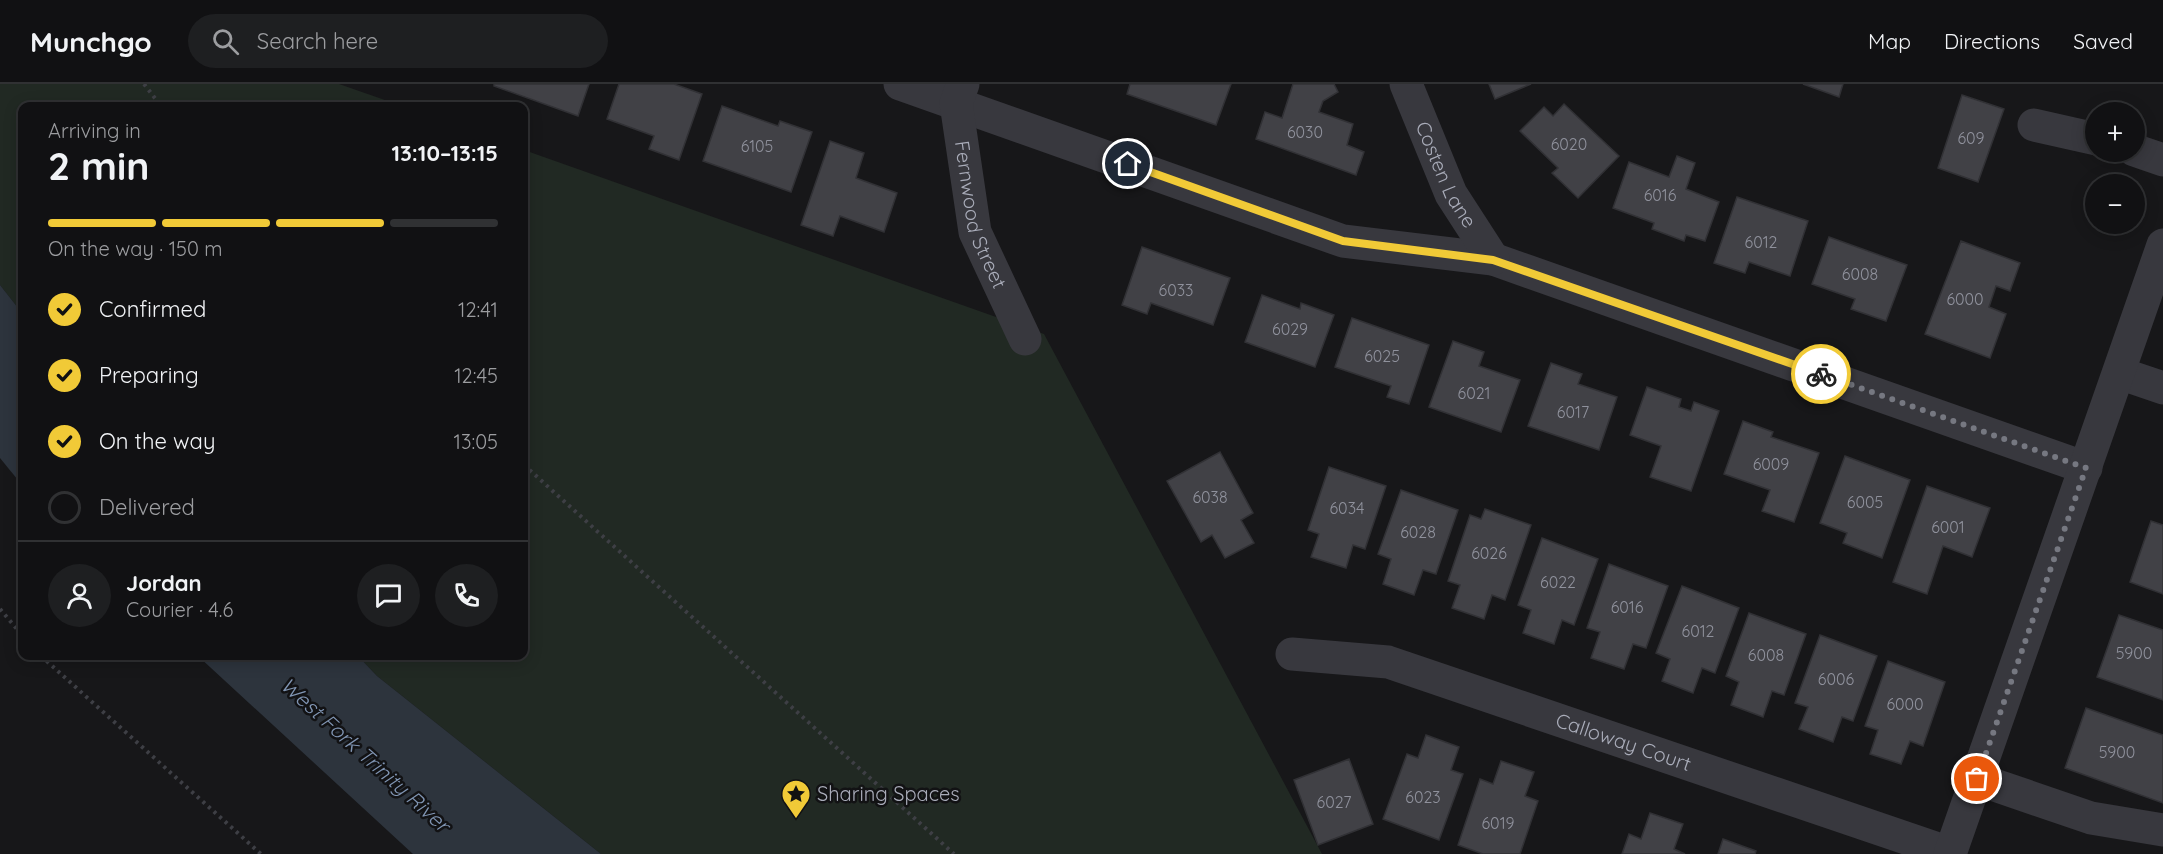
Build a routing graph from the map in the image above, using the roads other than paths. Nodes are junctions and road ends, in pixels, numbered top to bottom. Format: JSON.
{"nodes":[{"id":1,"x":900,"y":84,"type":"edge"},
{"id":2,"x":1406,"y":84,"type":"edge"},
{"id":3,"x":960,"y":93,"type":"edge"},
{"id":4,"x":2034,"y":125,"type":"dead end"},
{"id":5,"x":2085,"y":137,"type":"edge"},
{"id":6,"x":2145,"y":154,"type":"edge"},
{"id":7,"x":2163,"y":160,"type":"edge"},
{"id":8,"x":2163,"y":245,"type":"edge"},
{"id":9,"x":1493,"y":260,"type":"junction"},
{"id":10,"x":1024,"y":339,"type":"dead end"},
{"id":11,"x":2119,"y":373,"type":"junction"},
{"id":12,"x":2163,"y":388,"type":"edge"},
{"id":13,"x":2086,"y":468,"type":"junction"},
{"id":14,"x":1292,"y":654,"type":"dead end"},
{"id":15,"x":1977,"y":779,"type":"junction"},
{"id":16,"x":2163,"y":830,"type":"edge"},
{"id":17,"x":1950,"y":854,"type":"edge"}],
"edges":[{"from":1,"to":3,"type":"street"},
{"from":2,"to":9,"type":"street","name":"Costen Lane"},
{"from":3,"to":9,"type":"street"},
{"from":3,"to":10,"type":"street","name":"Fernwood Street"},
{"from":4,"to":5,"type":"street"},
{"from":6,"to":7,"type":"street"},
{"from":8,"to":11,"type":"street"},
{"from":9,"to":13,"type":"street"},
{"from":11,"to":12,"type":"street"},
{"from":11,"to":13,"type":"street"},
{"from":13,"to":15,"type":"street"},
{"from":14,"to":17,"type":"street","name":"Calloway Court"},
{"from":15,"to":16,"type":"street"},
{"from":15,"to":17,"type":"street"}]}
